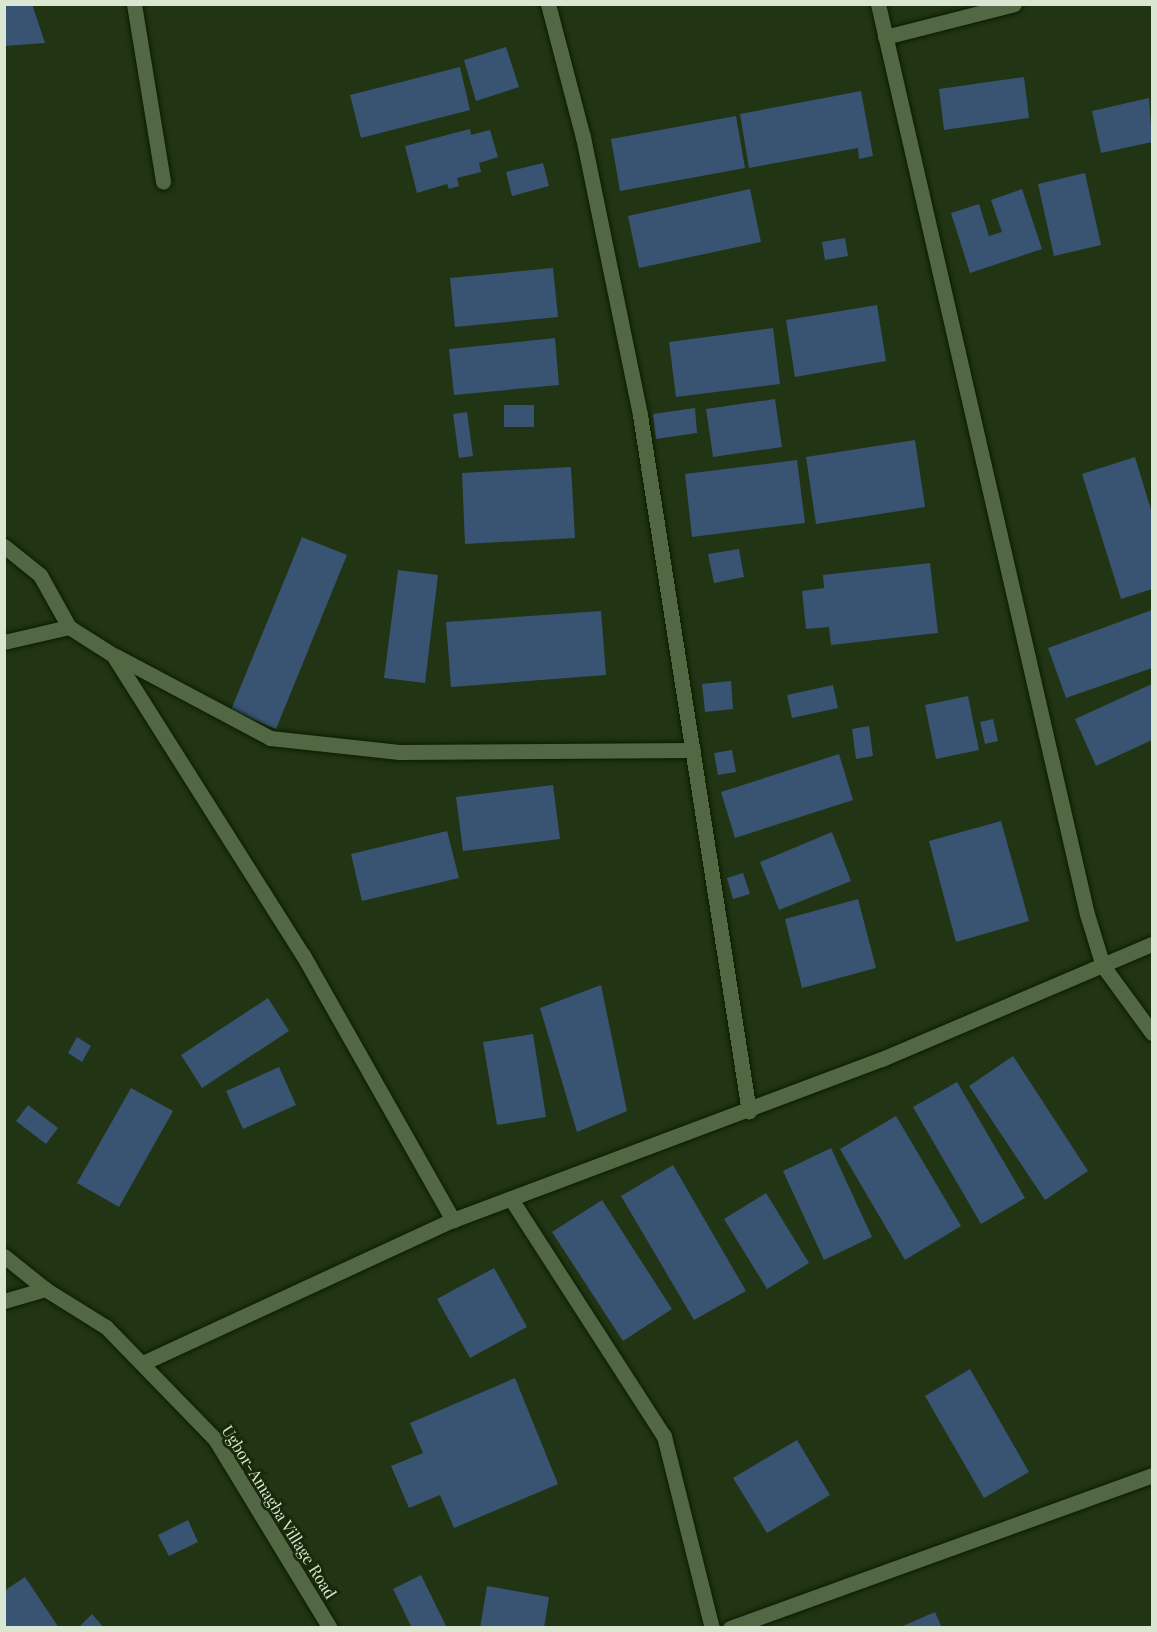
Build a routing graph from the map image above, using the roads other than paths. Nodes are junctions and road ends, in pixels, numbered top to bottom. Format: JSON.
{"nodes":[{"id":1,"x":134,"y":4,"type":"edge"},
{"id":2,"x":548,"y":4,"type":"edge"},
{"id":3,"x":878,"y":4,"type":"edge"},
{"id":4,"x":1014,"y":4,"type":"edge"},
{"id":5,"x":885,"y":37,"type":"junction"},
{"id":6,"x":163,"y":182,"type":"dead end"},
{"id":7,"x":4,"y":546,"type":"edge"},
{"id":8,"x":69,"y":627,"type":"junction"},
{"id":9,"x":4,"y":642,"type":"edge"},
{"id":10,"x":113,"y":655,"type":"junction"},
{"id":11,"x":693,"y":750,"type":"junction"},
{"id":12,"x":1152,"y":944,"type":"edge"},
{"id":13,"x":1103,"y":966,"type":"junction"},
{"id":14,"x":1152,"y":1033,"type":"edge"},
{"id":15,"x":749,"y":1112,"type":"junction"},
{"id":16,"x":511,"y":1199,"type":"junction"},
{"id":17,"x":453,"y":1220,"type":"junction"},
{"id":18,"x":4,"y":1256,"type":"edge"},
{"id":19,"x":45,"y":1289,"type":"junction"},
{"id":20,"x":4,"y":1301,"type":"edge"},
{"id":21,"x":144,"y":1362,"type":"junction"},
{"id":22,"x":1152,"y":1475,"type":"edge"},
{"id":23,"x":330,"y":1628,"type":"edge"},
{"id":24,"x":712,"y":1628,"type":"edge"},
{"id":25,"x":730,"y":1628,"type":"edge"}],
"edges":[{"from":1,"to":6,"type":"street"},
{"from":2,"to":11,"type":"street"},
{"from":3,"to":5,"type":"street"},
{"from":4,"to":5,"type":"street"},
{"from":5,"to":13,"type":"street"},
{"from":7,"to":8,"type":"street"},
{"from":8,"to":9,"type":"street"},
{"from":8,"to":10,"type":"street"},
{"from":10,"to":11,"type":"street"},
{"from":10,"to":17,"type":"street"},
{"from":11,"to":15,"type":"street"},
{"from":12,"to":13,"type":"street"},
{"from":13,"to":14,"type":"street"},
{"from":13,"to":15,"type":"street"},
{"from":15,"to":16,"type":"street"},
{"from":16,"to":17,"type":"street"},
{"from":16,"to":24,"type":"street"},
{"from":17,"to":21,"type":"street"},
{"from":18,"to":19,"type":"street","name":"Ugbor-Amagba Village Road"},
{"from":19,"to":20,"type":"street"},
{"from":19,"to":21,"type":"street","name":"Ugbor-Amagba Village Road"},
{"from":21,"to":23,"type":"street","name":"Ugbor-Amagba Village Road"},
{"from":22,"to":25,"type":"street"}]}
